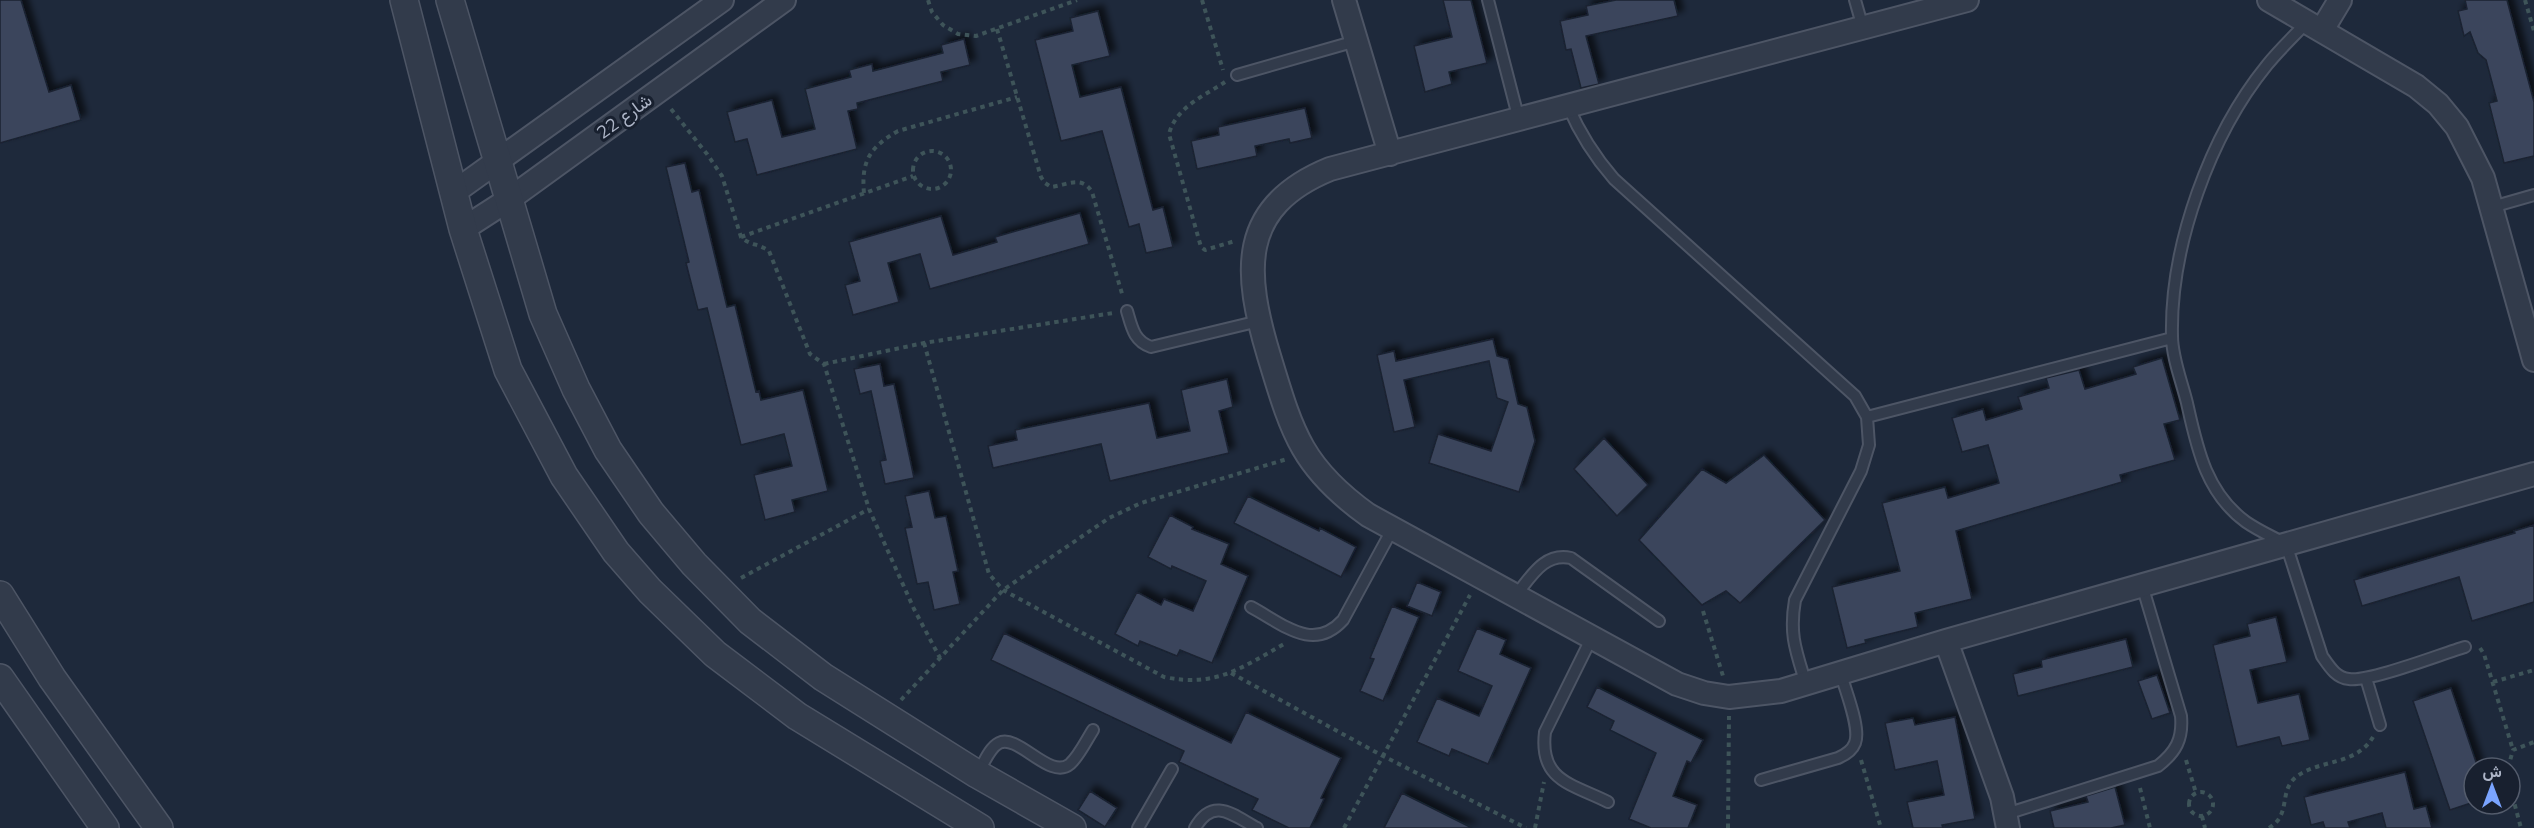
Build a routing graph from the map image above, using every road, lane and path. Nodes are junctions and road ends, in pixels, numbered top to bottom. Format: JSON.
{"nodes":[{"id":1,"x":404,"y":0,"type":"edge"},
{"id":2,"x":450,"y":0,"type":"edge"},
{"id":3,"x":722,"y":0,"type":"edge"},
{"id":4,"x":784,"y":0,"type":"edge"},
{"id":5,"x":928,"y":0,"type":"edge"},
{"id":6,"x":1077,"y":0,"type":"edge"},
{"id":7,"x":1202,"y":0,"type":"edge"},
{"id":8,"x":1344,"y":0,"type":"edge"},
{"id":9,"x":1488,"y":0,"type":"edge"},
{"id":10,"x":1855,"y":0,"type":"edge"},
{"id":11,"x":1967,"y":0,"type":"edge"},
{"id":12,"x":2270,"y":0,"type":"edge"},
{"id":13,"x":2340,"y":0,"type":"edge"},
{"id":14,"x":2525,"y":0,"type":"edge"},
{"id":15,"x":2532,"y":20,"type":"edge"},
{"id":16,"x":2314,"y":26,"type":"junction"},
{"id":17,"x":1863,"y":28,"type":"junction"},
{"id":18,"x":997,"y":29,"type":"junction"},
{"id":19,"x":2534,"y":31,"type":"edge"},
{"id":20,"x":1356,"y":41,"type":"junction"},
{"id":21,"x":1237,"y":75,"type":"junction"},
{"id":22,"x":657,"y":92,"type":"junction"},
{"id":23,"x":1017,"y":96,"type":"junction"},
{"id":24,"x":1568,"y":106,"type":"junction"},
{"id":25,"x":1519,"y":120,"type":"junction"},
{"id":26,"x":1390,"y":154,"type":"junction"},
{"id":27,"x":497,"y":162,"type":"junction"},
{"id":28,"x":913,"y":176,"type":"junction"},
{"id":29,"x":453,"y":193,"type":"junction"},
{"id":30,"x":864,"y":193,"type":"junction"},
{"id":31,"x":2534,"y":195,"type":"edge"},
{"id":32,"x":508,"y":200,"type":"junction"},
{"id":33,"x":2492,"y":207,"type":"junction"},
{"id":34,"x":463,"y":229,"type":"junction"},
{"id":35,"x":1258,"y":234,"type":"junction"},
{"id":36,"x":741,"y":237,"type":"junction"},
{"id":37,"x":1127,"y":311,"type":"junction"},
{"id":38,"x":1258,"y":321,"type":"junction"},
{"id":39,"x":2172,"y":338,"type":"junction"},
{"id":40,"x":924,"y":343,"type":"junction"},
{"id":41,"x":2534,"y":360,"type":"edge"},
{"id":42,"x":824,"y":364,"type":"junction"},
{"id":43,"x":1867,"y":417,"type":"junction"},
{"id":44,"x":1306,"y":453,"type":"junction"},
{"id":45,"x":2534,"y":474,"type":"edge"},
{"id":46,"x":869,"y":509,"type":"junction"},
{"id":47,"x":1393,"y":528,"type":"junction"},
{"id":48,"x":2286,"y":544,"type":"junction"},
{"id":49,"x":1480,"y":576,"type":"junction"},
{"id":50,"x":2142,"y":585,"type":"junction"},
{"id":51,"x":719,"y":590,"type":"junction"},
{"id":52,"x":1003,"y":590,"type":"junction"},
{"id":53,"x":0,"y":595,"type":"edge"},
{"id":54,"x":1516,"y":595,"type":"junction"},
{"id":55,"x":1251,"y":607,"type":"dead end"},
{"id":56,"x":1659,"y":621,"type":"dead end"},
{"id":57,"x":1302,"y":634,"type":"junction"},
{"id":58,"x":1592,"y":637,"type":"junction"},
{"id":59,"x":1946,"y":641,"type":"junction"},
{"id":60,"x":2465,"y":647,"type":"joint"},
{"id":61,"x":940,"y":658,"type":"junction"},
{"id":62,"x":2534,"y":670,"type":"edge"},
{"id":63,"x":1231,"y":673,"type":"junction"},
{"id":64,"x":1841,"y":674,"type":"junction"},
{"id":65,"x":0,"y":678,"type":"edge"},
{"id":66,"x":2366,"y":678,"type":"junction"},
{"id":67,"x":2493,"y":682,"type":"junction"},
{"id":68,"x":1806,"y":684,"type":"junction"},
{"id":69,"x":886,"y":716,"type":"junction"},
{"id":70,"x":2380,"y":725,"type":"joint"},
{"id":71,"x":1093,"y":730,"type":"dead end"},
{"id":72,"x":2180,"y":741,"type":"junction"},
{"id":73,"x":1855,"y":742,"type":"junction"},
{"id":74,"x":2534,"y":742,"type":"edge"},
{"id":75,"x":2513,"y":750,"type":"junction"},
{"id":76,"x":1383,"y":756,"type":"junction"},
{"id":77,"x":2511,"y":756,"type":"edge"},
{"id":78,"x":1547,"y":764,"type":"junction"},
{"id":79,"x":1172,"y":769,"type":"dead end"},
{"id":80,"x":2136,"y":773,"type":"junction"},
{"id":81,"x":977,"y":774,"type":"junction"},
{"id":82,"x":1761,"y":780,"type":"dead end"},
{"id":83,"x":2196,"y":793,"type":"junction"},
{"id":84,"x":1608,"y":802,"type":"dead end"},
{"id":85,"x":2202,"y":816,"type":"junction"},
{"id":86,"x":2007,"y":821,"type":"edge"},
{"id":87,"x":105,"y":828,"type":"edge"},
{"id":88,"x":159,"y":828,"type":"edge"},
{"id":89,"x":980,"y":828,"type":"edge"},
{"id":90,"x":1072,"y":828,"type":"edge"},
{"id":91,"x":1138,"y":828,"type":"edge"},
{"id":92,"x":1195,"y":828,"type":"edge"},
{"id":93,"x":1257,"y":828,"type":"edge"},
{"id":94,"x":1344,"y":828,"type":"edge"},
{"id":95,"x":1526,"y":828,"type":"edge"},
{"id":96,"x":1535,"y":828,"type":"edge"},
{"id":97,"x":1881,"y":828,"type":"edge"},
{"id":98,"x":2150,"y":828,"type":"edge"},
{"id":99,"x":2205,"y":828,"type":"edge"},
{"id":100,"x":2269,"y":828,"type":"edge"}],
"edges":[{"from":1,"to":29,"type":"street"},
{"from":2,"to":27,"type":"street"},
{"from":3,"to":27,"type":"street","name":"شارع 22"},
{"from":4,"to":22,"type":"street","name":"شارع 22"},
{"from":5,"to":18,"type":"path"},
{"from":6,"to":18,"type":"path"},
{"from":7,"to":21,"type":"path"},
{"from":8,"to":20,"type":"street"},
{"from":9,"to":25,"type":"lane"},
{"from":10,"to":17,"type":"lane"},
{"from":11,"to":17,"type":"street"},
{"from":12,"to":16,"type":"street"},
{"from":13,"to":16,"type":"street"},
{"from":14,"to":15,"type":"path"},
{"from":15,"to":19,"type":"path"},
{"from":16,"to":33,"type":"street"},
{"from":16,"to":39,"type":"lane"},
{"from":17,"to":24,"type":"street"},
{"from":18,"to":23,"type":"path"},
{"from":20,"to":21,"type":"lane"},
{"from":20,"to":26,"type":"street"},
{"from":21,"to":35,"type":"path"},
{"from":22,"to":32,"type":"street","name":"شارع 22"},
{"from":22,"to":36,"type":"path"},
{"from":23,"to":30,"type":"path"},
{"from":23,"to":37,"type":"path"},
{"from":24,"to":25,"type":"street"},
{"from":24,"to":43,"type":"lane"},
{"from":25,"to":26,"type":"street"},
{"from":26,"to":35,"type":"street"},
{"from":27,"to":29,"type":"street","name":"شارع 22"},
{"from":27,"to":32,"type":"street"},
{"from":28,"to":28,"type":"path"},
{"from":28,"to":30,"type":"path"},
{"from":29,"to":34,"type":"street"},
{"from":30,"to":36,"type":"path"},
{"from":31,"to":33,"type":"lane"},
{"from":32,"to":34,"type":"street","name":"شارع 22"},
{"from":32,"to":51,"type":"street"},
{"from":33,"to":41,"type":"street"},
{"from":34,"to":89,"type":"street"},
{"from":35,"to":38,"type":"street"},
{"from":36,"to":42,"type":"path"},
{"from":37,"to":38,"type":"lane"},
{"from":37,"to":40,"type":"path"},
{"from":38,"to":44,"type":"street"},
{"from":39,"to":43,"type":"lane"},
{"from":39,"to":48,"type":"lane"},
{"from":40,"to":42,"type":"path"},
{"from":40,"to":52,"type":"path"},
{"from":42,"to":46,"type":"path"},
{"from":43,"to":68,"type":"lane"},
{"from":44,"to":47,"type":"street"},
{"from":44,"to":52,"type":"path"},
{"from":45,"to":48,"type":"street"},
{"from":46,"to":51,"type":"path"},
{"from":46,"to":61,"type":"path"},
{"from":47,"to":49,"type":"street"},
{"from":47,"to":57,"type":"lane"},
{"from":48,"to":50,"type":"street"},
{"from":48,"to":66,"type":"lane"},
{"from":49,"to":54,"type":"street"},
{"from":49,"to":76,"type":"path"},
{"from":50,"to":59,"type":"street"},
{"from":50,"to":72,"type":"lane"},
{"from":51,"to":69,"type":"street"},
{"from":52,"to":61,"type":"path"},
{"from":52,"to":63,"type":"path"},
{"from":53,"to":88,"type":"street"},
{"from":54,"to":56,"type":"lane"},
{"from":54,"to":58,"type":"street"},
{"from":55,"to":57,"type":"lane"},
{"from":57,"to":63,"type":"path"},
{"from":58,"to":68,"type":"street"},
{"from":58,"to":78,"type":"lane"},
{"from":59,"to":64,"type":"street"},
{"from":59,"to":86,"type":"street"},
{"from":60,"to":66,"type":"lane"},
{"from":60,"to":67,"type":"path"},
{"from":61,"to":69,"type":"path"},
{"from":62,"to":67,"type":"path"},
{"from":63,"to":76,"type":"path"},
{"from":64,"to":68,"type":"street"},
{"from":64,"to":73,"type":"lane"},
{"from":65,"to":87,"type":"street"},
{"from":66,"to":70,"type":"lane"},
{"from":67,"to":75,"type":"path"},
{"from":69,"to":81,"type":"street"},
{"from":70,"to":100,"type":"path"},
{"from":71,"to":81,"type":"lane"},
{"from":72,"to":80,"type":"lane"},
{"from":72,"to":83,"type":"path"},
{"from":73,"to":82,"type":"lane"},
{"from":73,"to":97,"type":"path"},
{"from":74,"to":75,"type":"path"},
{"from":75,"to":77,"type":"path"},
{"from":76,"to":94,"type":"path"},
{"from":76,"to":95,"type":"path"},
{"from":78,"to":84,"type":"lane"},
{"from":78,"to":96,"type":"path"},
{"from":79,"to":91,"type":"lane"},
{"from":80,"to":86,"type":"lane"},
{"from":80,"to":98,"type":"path"},
{"from":81,"to":90,"type":"street"},
{"from":83,"to":85,"type":"path"},
{"from":83,"to":85,"type":"path"},
{"from":85,"to":99,"type":"path"},
{"from":92,"to":93,"type":"lane"}]}
